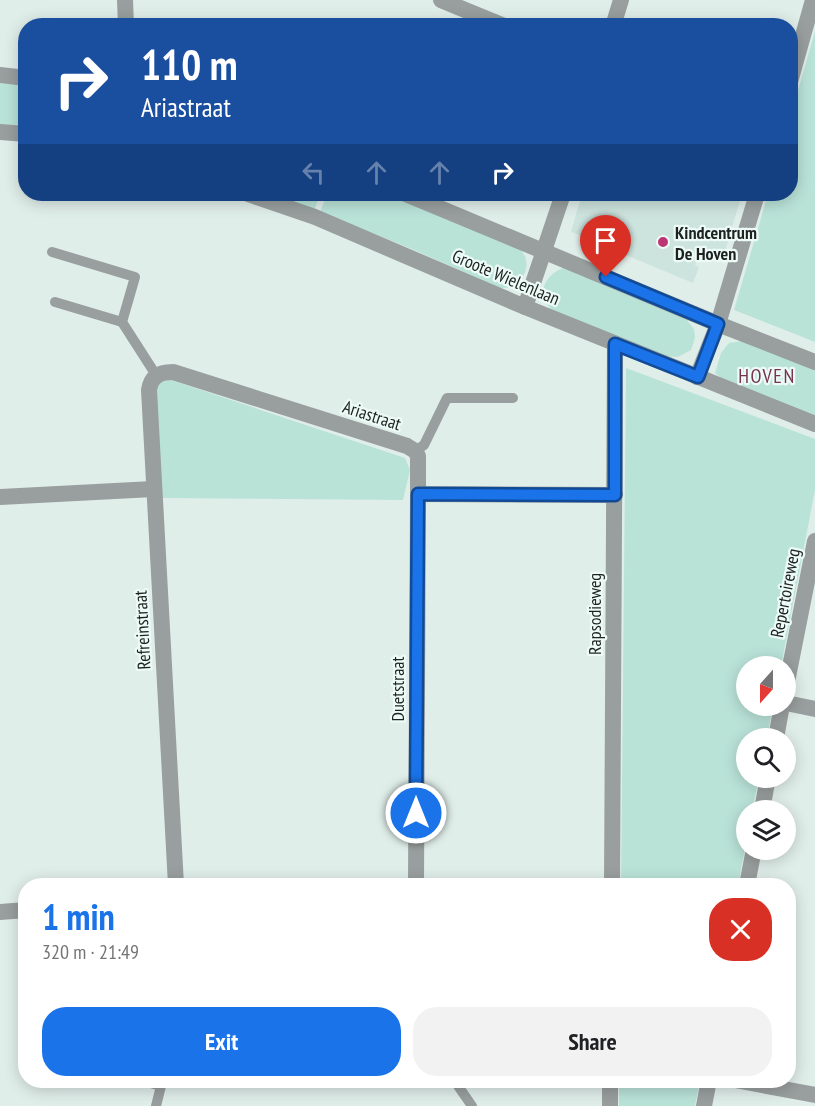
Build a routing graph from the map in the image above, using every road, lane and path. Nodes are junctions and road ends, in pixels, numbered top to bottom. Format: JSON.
{"nodes":[{"id":1,"x":125,"y":0,"type":"edge"},
{"id":2,"x":441,"y":0,"type":"edge"},
{"id":3,"x":621,"y":0,"type":"edge"},
{"id":4,"x":813,"y":0,"type":"edge"},
{"id":5,"x":126,"y":18,"type":"edge"},
{"id":6,"x":485,"y":18,"type":"edge"},
{"id":7,"x":615,"y":18,"type":"edge"},
{"id":8,"x":798,"y":53,"type":"edge"},
{"id":9,"x":0,"y":75,"type":"edge"},
{"id":10,"x":18,"y":77,"type":"edge"},
{"id":11,"x":0,"y":132,"type":"edge"},
{"id":12,"x":18,"y":133,"type":"edge"},
{"id":13,"x":268,"y":201,"type":"edge"},
{"id":14,"x":423,"y":201,"type":"edge"},
{"id":15,"x":561,"y":201,"type":"edge"},
{"id":16,"x":755,"y":201,"type":"edge"},
{"id":17,"x":52,"y":252,"type":"dead end"},
{"id":18,"x":545,"y":252,"type":"junction"},
{"id":19,"x":55,"y":302,"type":"dead end"},
{"id":20,"x":525,"y":307,"type":"junction"},
{"id":21,"x":122,"y":322,"type":"junction"},
{"id":22,"x":718,"y":324,"type":"junction"},
{"id":23,"x":615,"y":344,"type":"junction"},
{"id":24,"x":815,"y":362,"type":"edge"},
{"id":25,"x":156,"y":375,"type":"junction"},
{"id":26,"x":698,"y":377,"type":"junction"},
{"id":27,"x":513,"y":398,"type":"dead end"},
{"id":28,"x":815,"y":424,"type":"edge"},
{"id":29,"x":415,"y":451,"type":"junction"},
{"id":30,"x":153,"y":489,"type":"junction"},
{"id":31,"x":418,"y":494,"type":"junction"},
{"id":32,"x":615,"y":495,"type":"junction"},
{"id":33,"x":0,"y":497,"type":"edge"},
{"id":34,"x":815,"y":541,"type":"edge"},
{"id":35,"x":792,"y":656,"type":"edge"},
{"id":36,"x":796,"y":706,"type":"edge"},
{"id":37,"x":815,"y":709,"type":"edge"},
{"id":38,"x":752,"y":860,"type":"edge"},
{"id":39,"x":176,"y":878,"type":"edge"},
{"id":40,"x":416,"y":878,"type":"edge"},
{"id":41,"x":612,"y":878,"type":"edge"},
{"id":42,"x":748,"y":878,"type":"edge"},
{"id":43,"x":18,"y":911,"type":"edge"},
{"id":44,"x":0,"y":912,"type":"edge"},
{"id":45,"x":160,"y":1088,"type":"edge"},
{"id":46,"x":460,"y":1088,"type":"edge"},
{"id":47,"x":610,"y":1088,"type":"edge"},
{"id":48,"x":707,"y":1088,"type":"edge"},
{"id":49,"x":778,"y":1088,"type":"edge"},
{"id":50,"x":815,"y":1095,"type":"edge"},
{"id":51,"x":156,"y":1106,"type":"edge"},
{"id":52,"x":472,"y":1106,"type":"edge"},
{"id":53,"x":610,"y":1106,"type":"edge"},
{"id":54,"x":704,"y":1106,"type":"edge"}],
"edges":[{"from":1,"to":5,"type":"street"},
{"from":2,"to":6,"type":"street"},
{"from":3,"to":7,"type":"street"},
{"from":4,"to":8,"type":"street"},
{"from":9,"to":10,"type":"street"},
{"from":11,"to":12,"type":"street"},
{"from":13,"to":20,"type":"street","name":"Groote Wielenlaan"},
{"from":14,"to":18,"type":"street"},
{"from":15,"to":18,"type":"street"},
{"from":16,"to":22,"type":"street"},
{"from":17,"to":21,"type":"lane"},
{"from":18,"to":20,"type":"street"},
{"from":18,"to":22,"type":"street"},
{"from":19,"to":21,"type":"lane"},
{"from":20,"to":23,"type":"street","name":"Groote Wielenlaan"},
{"from":21,"to":25,"type":"lane"},
{"from":22,"to":24,"type":"street"},
{"from":22,"to":26,"type":"street"},
{"from":23,"to":26,"type":"street","name":"Groote Wielenlaan"},
{"from":23,"to":32,"type":"street","name":"Rapsodieweg"},
{"from":25,"to":29,"type":"street","name":"Ariastraat"},
{"from":25,"to":30,"type":"street","name":"Refreinstraat"},
{"from":26,"to":28,"type":"street","name":"Groote Wielenlaan"},
{"from":27,"to":29,"type":"lane"},
{"from":29,"to":31,"type":"street","name":"Ariastraat"},
{"from":30,"to":33,"type":"street"},
{"from":30,"to":39,"type":"street","name":"Refreinstraat"},
{"from":31,"to":32,"type":"street"},
{"from":31,"to":40,"type":"street","name":"Duetstraat"},
{"from":32,"to":41,"type":"street","name":"Rapsodieweg"},
{"from":34,"to":35,"type":"street","name":"Repertoireweg"},
{"from":36,"to":37,"type":"street"},
{"from":38,"to":42,"type":"street"},
{"from":43,"to":44,"type":"street"},
{"from":45,"to":51,"type":"lane"},
{"from":46,"to":52,"type":"lane"},
{"from":47,"to":53,"type":"street"},
{"from":48,"to":54,"type":"street"},
{"from":49,"to":50,"type":"street"}]}
